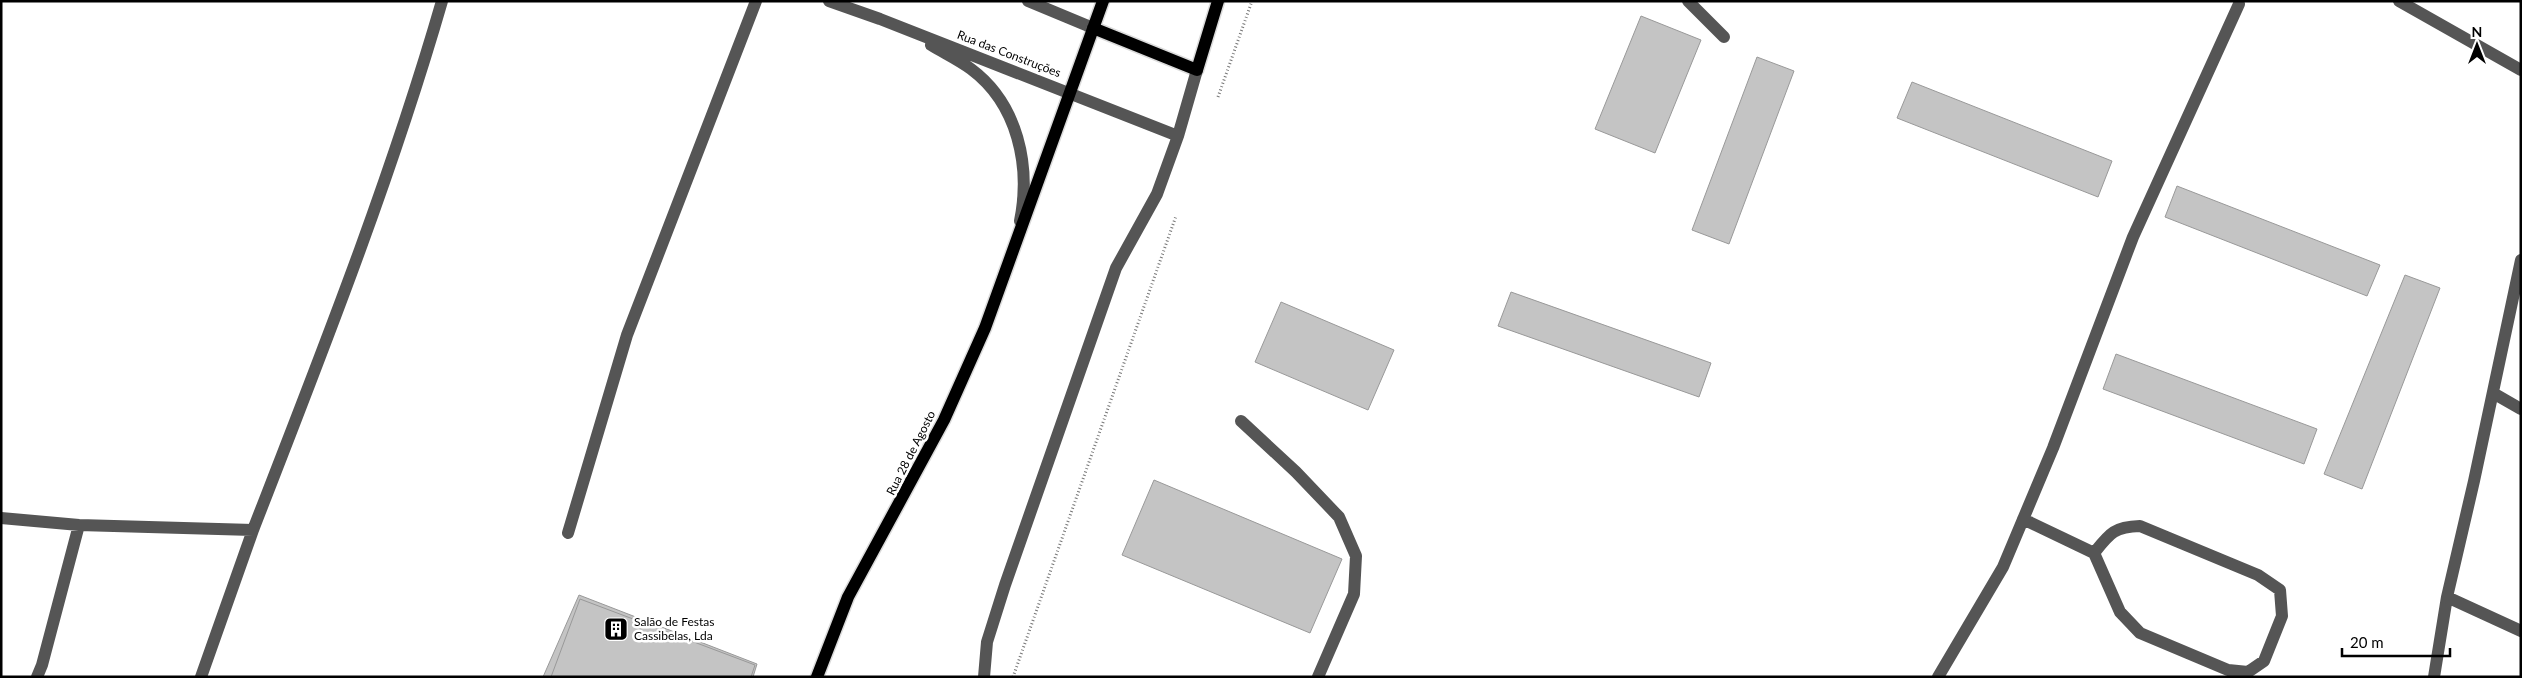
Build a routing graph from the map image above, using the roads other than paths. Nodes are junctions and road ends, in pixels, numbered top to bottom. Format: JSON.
{"nodes":[{"id":1,"x":442,"y":1,"type":"edge"},
{"id":2,"x":756,"y":1,"type":"edge"},
{"id":3,"x":829,"y":1,"type":"edge"},
{"id":4,"x":1028,"y":1,"type":"edge"},
{"id":5,"x":1103,"y":1,"type":"edge"},
{"id":6,"x":1218,"y":1,"type":"edge"},
{"id":7,"x":1688,"y":1,"type":"edge"},
{"id":8,"x":2399,"y":1,"type":"edge"},
{"id":9,"x":2239,"y":4,"type":"dead end"},
{"id":10,"x":880,"y":19,"type":"junction"},
{"id":11,"x":1093,"y":28,"type":"junction"},
{"id":12,"x":1724,"y":37,"type":"dead end"},
{"id":13,"x":1197,"y":70,"type":"junction"},
{"id":14,"x":2521,"y":70,"type":"edge"},
{"id":15,"x":1069,"y":92,"type":"junction"},
{"id":16,"x":1178,"y":136,"type":"junction"},
{"id":17,"x":1017,"y":237,"type":"junction"},
{"id":18,"x":2521,"y":260,"type":"edge"},
{"id":19,"x":2493,"y":393,"type":"junction"},
{"id":20,"x":2521,"y":409,"type":"edge"},
{"id":21,"x":1241,"y":421,"type":"dead end"},
{"id":22,"x":1,"y":518,"type":"edge"},
{"id":23,"x":2023,"y":519,"type":"junction"},
{"id":24,"x":78,"y":525,"type":"junction"},
{"id":25,"x":253,"y":530,"type":"junction"},
{"id":26,"x":568,"y":533,"type":"dead end"},
{"id":27,"x":2094,"y":553,"type":"junction"},
{"id":28,"x":2447,"y":597,"type":"junction"},
{"id":29,"x":2521,"y":631,"type":"edge"},
{"id":30,"x":37,"y":677,"type":"edge"},
{"id":31,"x":201,"y":677,"type":"edge"},
{"id":32,"x":817,"y":677,"type":"edge"},
{"id":33,"x":984,"y":677,"type":"edge"},
{"id":34,"x":1318,"y":677,"type":"edge"},
{"id":35,"x":1938,"y":677,"type":"edge"},
{"id":36,"x":2434,"y":677,"type":"edge"}],
"edges":[{"from":1,"to":25,"type":"street"},
{"from":2,"to":26,"type":"street"},
{"from":3,"to":10,"type":"street","name":"Rua das Construções"},
{"from":4,"to":11,"type":"street"},
{"from":5,"to":11,"type":"main road","name":"Rua 28 de Agosto"},
{"from":6,"to":13,"type":"main road"},
{"from":7,"to":12,"type":"street"},
{"from":8,"to":14,"type":"street"},
{"from":9,"to":23,"type":"street"},
{"from":10,"to":15,"type":"street","name":"Rua das Construções"},
{"from":10,"to":17,"type":"street"},
{"from":11,"to":13,"type":"main road"},
{"from":11,"to":15,"type":"main road","name":"Rua 28 de Agosto"},
{"from":13,"to":16,"type":"street"},
{"from":15,"to":16,"type":"street","name":"Rua das Construções"},
{"from":15,"to":17,"type":"main road","name":"Rua 28 de Agosto"},
{"from":16,"to":33,"type":"street"},
{"from":17,"to":32,"type":"main road","name":"Rua 28 de Agosto"},
{"from":18,"to":19,"type":"street"},
{"from":19,"to":20,"type":"street"},
{"from":19,"to":28,"type":"street"},
{"from":21,"to":34,"type":"street"},
{"from":22,"to":24,"type":"street"},
{"from":23,"to":27,"type":"street"},
{"from":23,"to":35,"type":"street"},
{"from":24,"to":25,"type":"street"},
{"from":24,"to":30,"type":"street"},
{"from":25,"to":31,"type":"street"},
{"from":27,"to":27,"type":"street"},
{"from":28,"to":29,"type":"street"},
{"from":28,"to":36,"type":"street"}]}
